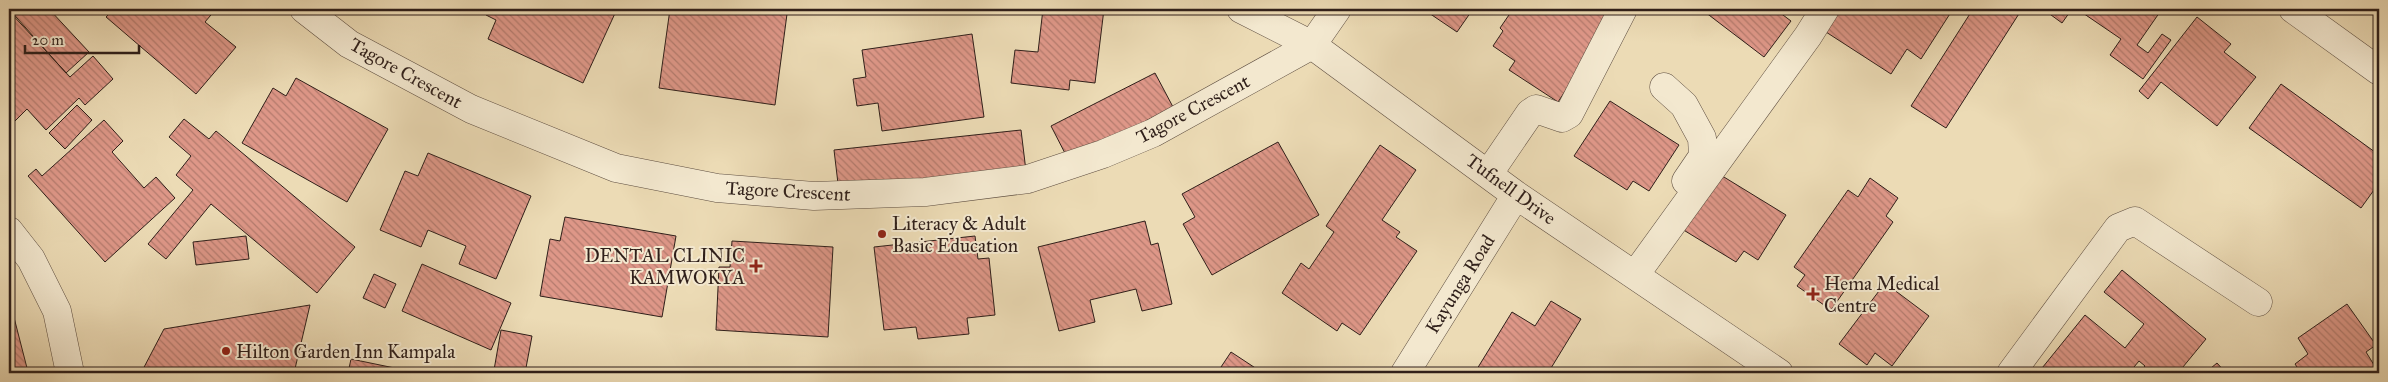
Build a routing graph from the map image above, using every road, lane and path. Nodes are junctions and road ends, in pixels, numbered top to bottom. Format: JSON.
{"nodes":[{"id":1,"x":304,"y":9,"type":"edge"},
{"id":2,"x":1241,"y":9,"type":"edge"},
{"id":3,"x":1337,"y":9,"type":"edge"},
{"id":4,"x":1623,"y":9,"type":"edge"},
{"id":5,"x":1825,"y":9,"type":"edge"},
{"id":6,"x":2293,"y":9,"type":"edge"},
{"id":7,"x":1312,"y":45,"type":"junction"},
{"id":8,"x":2379,"y":71,"type":"edge"},
{"id":9,"x":1664,"y":87,"type":"dead end"},
{"id":10,"x":1489,"y":174,"type":"junction"},
{"id":11,"x":1516,"y":195,"type":"junction"},
{"id":12,"x":9,"y":231,"type":"edge"},
{"id":13,"x":1631,"y":272,"type":"junction"},
{"id":14,"x":2258,"y":302,"type":"dead end"},
{"id":15,"x":70,"y":373,"type":"edge"},
{"id":16,"x":1405,"y":373,"type":"edge"},
{"id":17,"x":1779,"y":373,"type":"edge"},
{"id":18,"x":2011,"y":373,"type":"edge"}],
"edges":[{"from":1,"to":7,"type":"street","name":"Tagore Crescent"},
{"from":2,"to":7,"type":"street","name":"Tufnell Drive"},
{"from":3,"to":7,"type":"street"},
{"from":4,"to":10,"type":"street"},
{"from":5,"to":13,"type":"street"},
{"from":6,"to":8,"type":"street"},
{"from":7,"to":10,"type":"street","name":"Tufnell Drive"},
{"from":9,"to":13,"type":"street"},
{"from":10,"to":11,"type":"street","name":"Tufnell Drive"},
{"from":11,"to":13,"type":"street","name":"Tufnell Drive"},
{"from":11,"to":16,"type":"street","name":"Kayunga Road"},
{"from":12,"to":15,"type":"street"},
{"from":13,"to":17,"type":"street","name":"Tufnell Drive"},
{"from":14,"to":18,"type":"street"}]}
